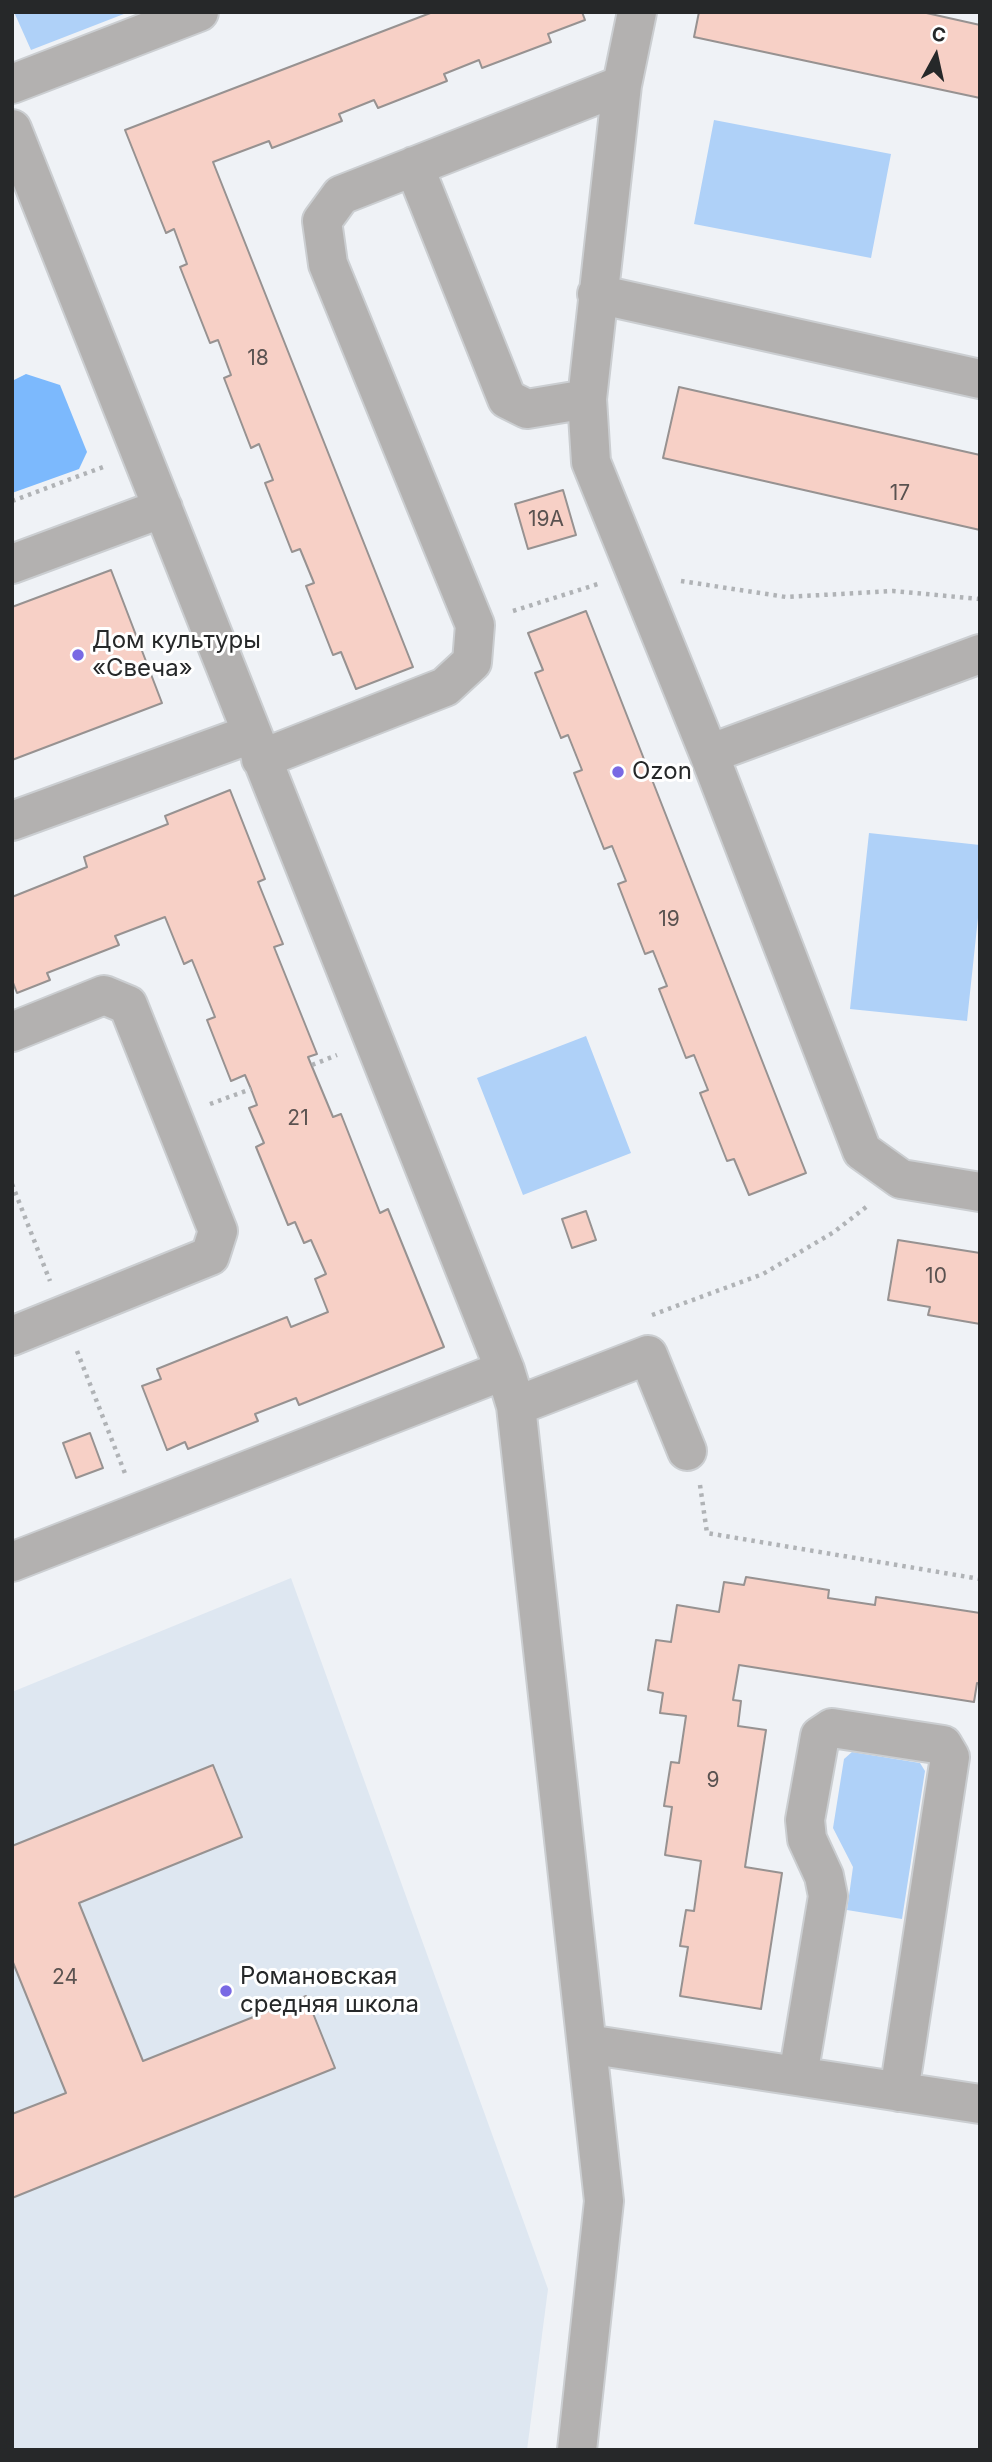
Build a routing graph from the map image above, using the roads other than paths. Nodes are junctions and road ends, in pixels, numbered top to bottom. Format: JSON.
{"nodes":[{"id":1,"x":200,"y":12,"type":"edge"},
{"id":2,"x":636,"y":12,"type":"edge"},
{"id":3,"x":12,"y":84,"type":"edge"},
{"id":4,"x":622,"y":85,"type":"junction"},
{"id":5,"x":12,"y":130,"type":"edge"},
{"id":6,"x":414,"y":166,"type":"junction"},
{"id":7,"x":597,"y":294,"type":"junction"},
{"id":8,"x":980,"y":379,"type":"edge"},
{"id":9,"x":587,"y":399,"type":"junction"},
{"id":10,"x":163,"y":508,"type":"junction"},
{"id":11,"x":12,"y":564,"type":"edge"},
{"id":12,"x":980,"y":654,"type":"edge"},
{"id":13,"x":256,"y":747,"type":"junction"},
{"id":14,"x":709,"y":754,"type":"junction"},
{"id":15,"x":12,"y":821,"type":"edge"},
{"id":16,"x":12,"y":1032,"type":"edge"},
{"id":17,"x":980,"y":1192,"type":"edge"},
{"id":18,"x":12,"y":1336,"type":"edge"},
{"id":19,"x":505,"y":1370,"type":"junction"},
{"id":20,"x":516,"y":1406,"type":"junction"},
{"id":21,"x":687,"y":1451,"type":"road end"},
{"id":22,"x":12,"y":1562,"type":"edge"},
{"id":23,"x":587,"y":2044,"type":"junction"},
{"id":24,"x":798,"y":2076,"type":"junction"},
{"id":25,"x":899,"y":2092,"type":"junction"},
{"id":26,"x":980,"y":2104,"type":"edge"},
{"id":27,"x":577,"y":2450,"type":"edge"}],
"edges":[{"from":1,"to":3,"type":"street"},
{"from":2,"to":4,"type":"street"},
{"from":4,"to":6,"type":"street"},
{"from":4,"to":7,"type":"street"},
{"from":5,"to":10,"type":"street"},
{"from":6,"to":9,"type":"street"},
{"from":6,"to":13,"type":"street"},
{"from":7,"to":8,"type":"street"},
{"from":7,"to":9,"type":"street"},
{"from":9,"to":14,"type":"street"},
{"from":10,"to":11,"type":"street"},
{"from":10,"to":13,"type":"street"},
{"from":12,"to":14,"type":"street"},
{"from":13,"to":15,"type":"street"},
{"from":13,"to":19,"type":"street"},
{"from":14,"to":17,"type":"street"},
{"from":16,"to":18,"type":"street"},
{"from":19,"to":20,"type":"street"},
{"from":19,"to":22,"type":"street"},
{"from":20,"to":21,"type":"street"},
{"from":20,"to":23,"type":"street"},
{"from":23,"to":24,"type":"street"},
{"from":23,"to":27,"type":"street"},
{"from":24,"to":25,"type":"street"},
{"from":24,"to":25,"type":"street"},
{"from":25,"to":26,"type":"street"}]}
